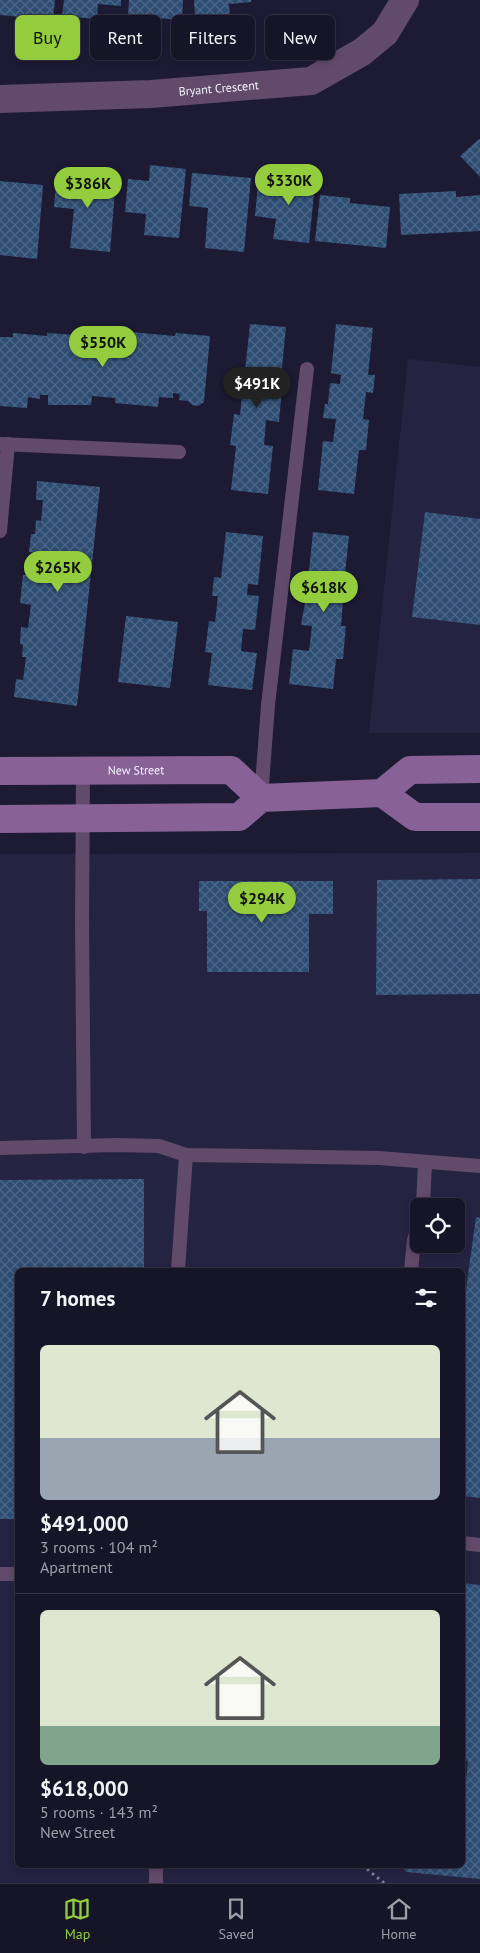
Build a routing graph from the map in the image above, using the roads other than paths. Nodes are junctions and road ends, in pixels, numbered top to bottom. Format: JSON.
{"nodes":[{"id":1,"x":405,"y":0,"type":"edge"},
{"id":2,"x":0,"y":98,"type":"edge"},
{"id":3,"x":307,"y":369,"type":"dead end"},
{"id":4,"x":4,"y":444,"type":"edge"},
{"id":5,"x":179,"y":452,"type":"dead end"},
{"id":6,"x":0,"y":531,"type":"edge"},
{"id":7,"x":480,"y":770,"type":"edge"},
{"id":8,"x":0,"y":771,"type":"edge"},
{"id":9,"x":82,"y":771,"type":"junction"},
{"id":10,"x":382,"y":793,"type":"junction"},
{"id":11,"x":261,"y":798,"type":"junction"},
{"id":12,"x":480,"y":817,"type":"edge"},
{"id":13,"x":0,"y":819,"type":"edge"},
{"id":14,"x":82,"y":819,"type":"junction"},
{"id":15,"x":84,"y":1147,"type":"junction"},
{"id":16,"x":0,"y":1148,"type":"edge"},
{"id":17,"x":186,"y":1155,"type":"junction"},
{"id":18,"x":425,"y":1162,"type":"junction"},
{"id":19,"x":480,"y":1166,"type":"edge"},
{"id":20,"x":423,"y":1198,"type":"edge"},
{"id":21,"x":413,"y":1253,"type":"edge"},
{"id":22,"x":178,"y":1268,"type":"edge"},
{"id":23,"x":411,"y":1268,"type":"edge"},
{"id":24,"x":465,"y":1543,"type":"edge"},
{"id":25,"x":480,"y":1545,"type":"edge"},
{"id":26,"x":0,"y":1574,"type":"edge"},
{"id":27,"x":15,"y":1574,"type":"edge"},
{"id":28,"x":156,"y":1868,"type":"edge"},
{"id":29,"x":156,"y":1883,"type":"edge"}],
"edges":[{"from":1,"to":2,"type":"street","name":"Bryant Crescent"},
{"from":3,"to":11,"type":"lane"},
{"from":4,"to":5,"type":"lane"},
{"from":4,"to":6,"type":"lane"},
{"from":7,"to":10,"type":"main road"},
{"from":8,"to":9,"type":"main road","name":"New Street"},
{"from":9,"to":11,"type":"main road","name":"New Street"},
{"from":9,"to":14,"type":"lane"},
{"from":10,"to":11,"type":"main road"},
{"from":10,"to":12,"type":"main road"},
{"from":11,"to":14,"type":"main road"},
{"from":13,"to":14,"type":"main road"},
{"from":14,"to":15,"type":"lane"},
{"from":15,"to":16,"type":"lane"},
{"from":15,"to":17,"type":"lane"},
{"from":17,"to":18,"type":"lane"},
{"from":17,"to":22,"type":"lane"},
{"from":18,"to":19,"type":"lane"},
{"from":18,"to":20,"type":"lane"},
{"from":21,"to":23,"type":"lane"},
{"from":24,"to":25,"type":"lane"},
{"from":26,"to":27,"type":"lane"},
{"from":28,"to":29,"type":"lane"}]}
